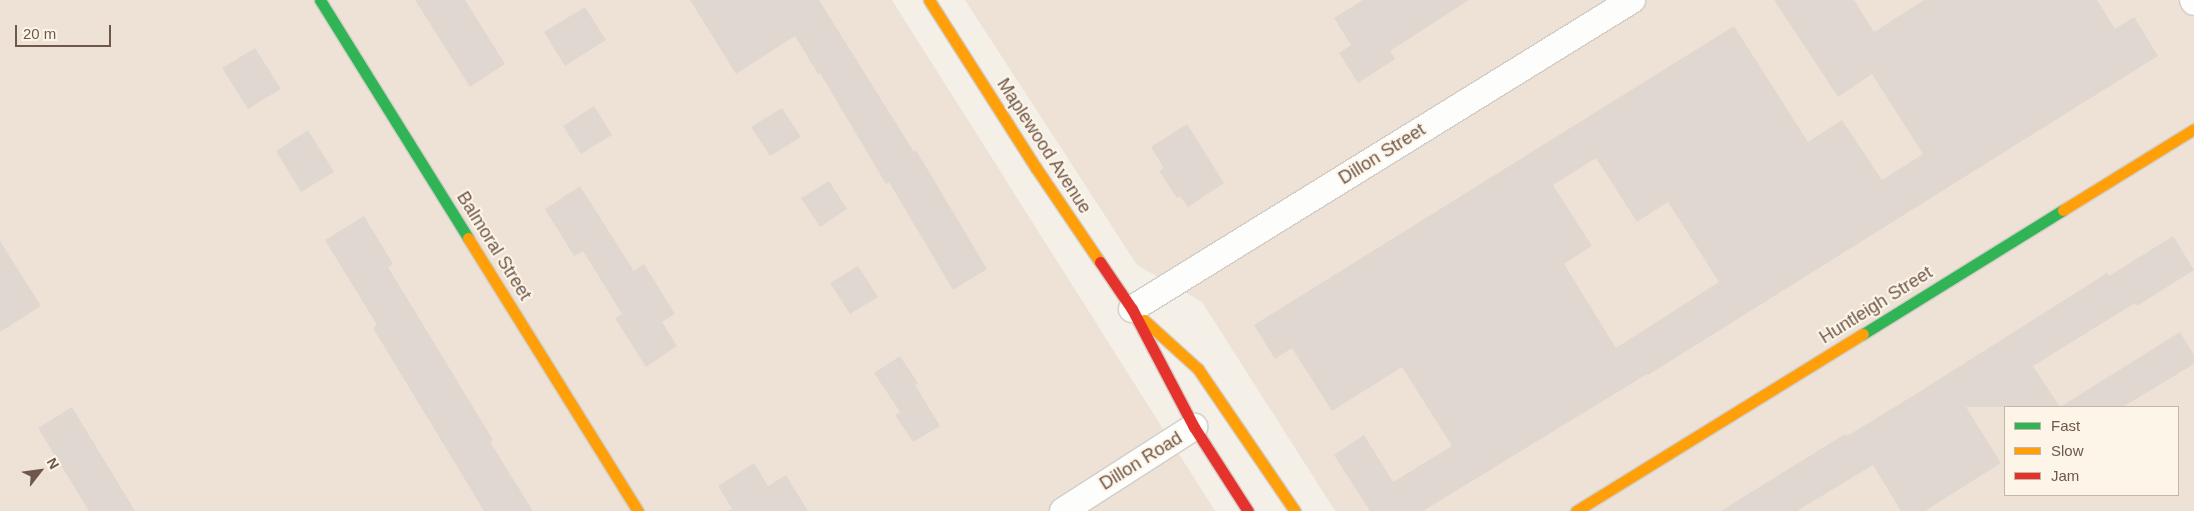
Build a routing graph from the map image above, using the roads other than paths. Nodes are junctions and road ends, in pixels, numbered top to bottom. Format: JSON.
{"nodes":[{"id":1,"x":320,"y":0,"type":"edge"},
{"id":2,"x":929,"y":0,"type":"edge"},
{"id":3,"x":1632,"y":0,"type":"edge"},
{"id":4,"x":2194,"y":128,"type":"edge"},
{"id":5,"x":1132,"y":309,"type":"junction"},
{"id":6,"x":1194,"y":427,"type":"junction"},
{"id":7,"x":638,"y":511,"type":"edge"},
{"id":8,"x":1063,"y":511,"type":"edge"},
{"id":9,"x":1248,"y":511,"type":"edge"},
{"id":10,"x":1295,"y":511,"type":"edge"},
{"id":11,"x":1576,"y":511,"type":"edge"}],
"edges":[{"from":1,"to":7,"type":"street","name":"Balmoral Street"},
{"from":2,"to":5,"type":"street","name":"Maplewood Avenue"},
{"from":3,"to":5,"type":"street","name":"Dillon Street"},
{"from":4,"to":11,"type":"street","name":"Huntleigh Street"},
{"from":5,"to":6,"type":"street","name":"Maplewood Avenue"},
{"from":5,"to":10,"type":"street","name":"Maplewood Avenue"},
{"from":6,"to":8,"type":"street","name":"Dillon Road"},
{"from":6,"to":9,"type":"street","name":"Maplewood Avenue"}]}
